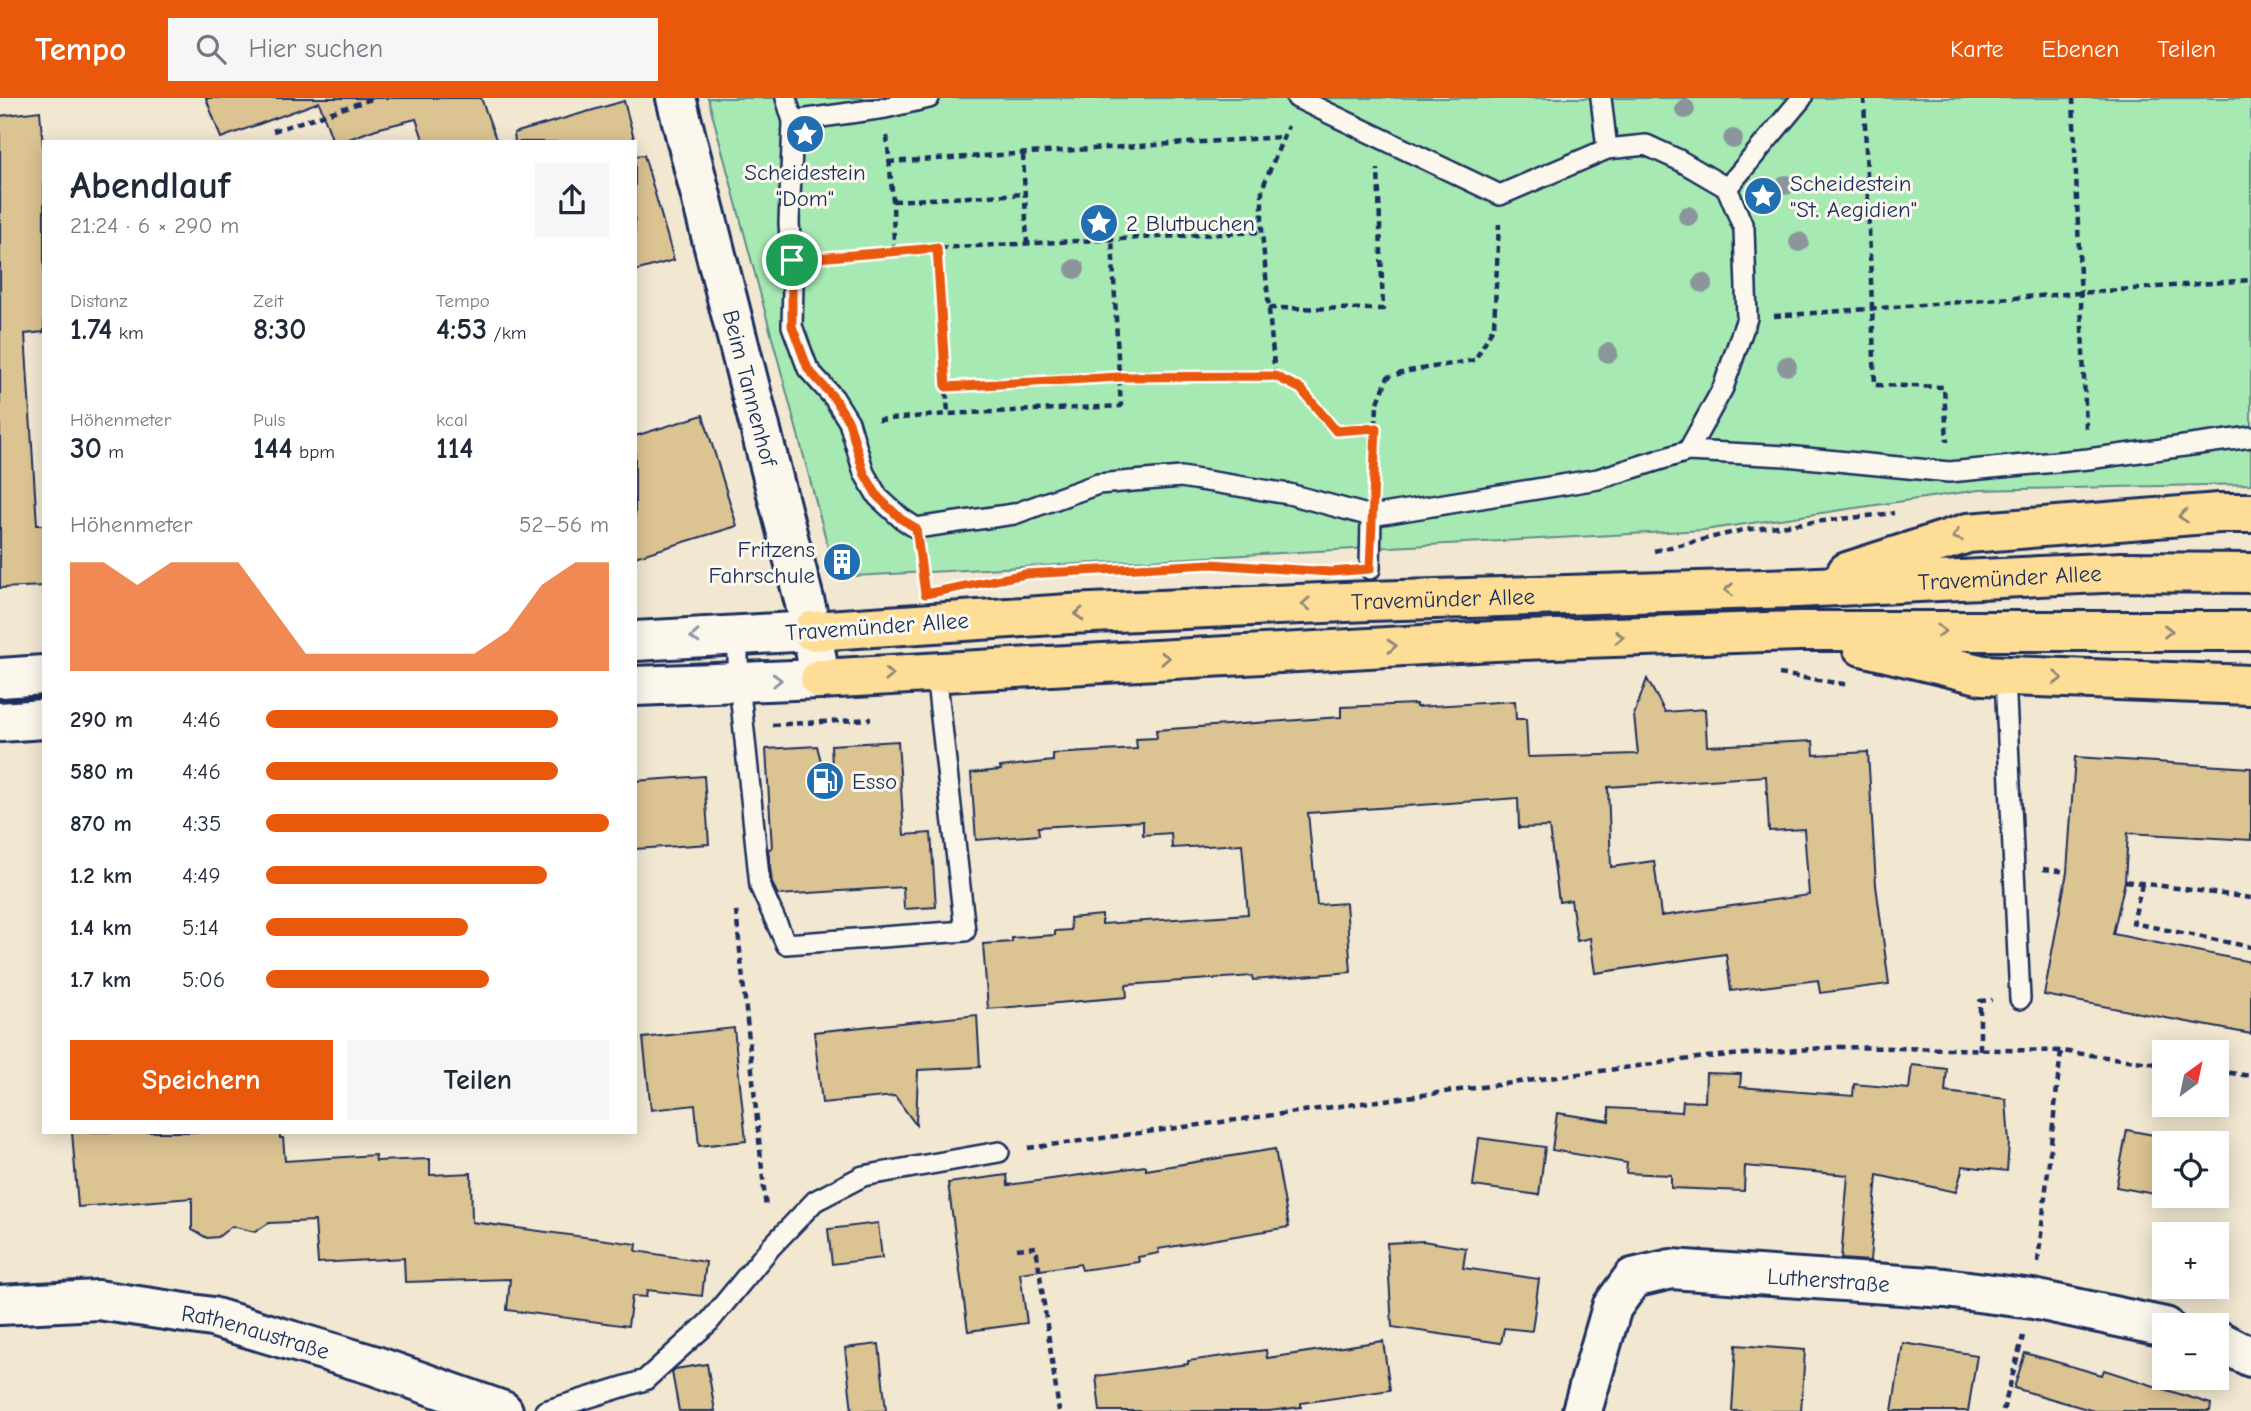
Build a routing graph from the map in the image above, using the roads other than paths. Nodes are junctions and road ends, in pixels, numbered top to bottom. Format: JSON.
{"nodes":[{"id":1,"x":676,"y":98,"type":"edge"},
{"id":2,"x":786,"y":98,"type":"edge"},
{"id":3,"x":929,"y":98,"type":"edge"},
{"id":4,"x":1601,"y":98,"type":"edge"},
{"id":5,"x":1802,"y":98,"type":"edge"},
{"id":6,"x":1299,"y":99,"type":"edge"},
{"id":7,"x":793,"y":121,"type":"junction"},
{"id":8,"x":1607,"y":149,"type":"junction"},
{"id":9,"x":1727,"y":188,"type":"junction"},
{"id":10,"x":2251,"y":437,"type":"edge"},
{"id":11,"x":1688,"y":451,"type":"junction"},
{"id":12,"x":2251,"y":513,"type":"edge"},
{"id":13,"x":1371,"y":516,"type":"junction"},
{"id":14,"x":1370,"y":569,"type":"dead end"},
{"id":15,"x":2251,"y":573,"type":"edge"},
{"id":16,"x":1797,"y":587,"type":"junction"},
{"id":17,"x":812,"y":631,"type":"junction"},
{"id":18,"x":1799,"y":631,"type":"junction"},
{"id":19,"x":2251,"y":631,"type":"edge"},
{"id":20,"x":737,"y":634,"type":"junction"},
{"id":21,"x":637,"y":641,"type":"edge"},
{"id":22,"x":936,"y":673,"type":"junction"},
{"id":23,"x":42,"y":675,"type":"edge"},
{"id":24,"x":2006,"y":676,"type":"junction"},
{"id":25,"x":0,"y":678,"type":"edge"},
{"id":26,"x":820,"y":679,"type":"junction"},
{"id":27,"x":739,"y":682,"type":"junction"},
{"id":28,"x":2251,"y":685,"type":"edge"},
{"id":29,"x":637,"y":686,"type":"edge"},
{"id":30,"x":42,"y":719,"type":"edge"},
{"id":31,"x":0,"y":722,"type":"edge"},
{"id":32,"x":2020,"y":999,"type":"road end"},
{"id":33,"x":999,"y":1152,"type":"road end"},
{"id":34,"x":0,"y":1305,"type":"edge"},
{"id":35,"x":2152,"y":1324,"type":"edge"},
{"id":36,"x":2229,"y":1346,"type":"edge"},
{"id":37,"x":2251,"y":1357,"type":"edge"},
{"id":38,"x":503,"y":1411,"type":"edge"},
{"id":39,"x":545,"y":1411,"type":"edge"},
{"id":40,"x":1582,"y":1411,"type":"edge"}],
"edges":[{"from":1,"to":17,"type":"street","name":"Beim Tannenhof"},
{"from":2,"to":7,"type":"lane"},
{"from":3,"to":7,"type":"lane"},
{"from":4,"to":8,"type":"lane"},
{"from":5,"to":9,"type":"lane"},
{"from":6,"to":8,"type":"lane"},
{"from":7,"to":13,"type":"lane"},
{"from":8,"to":9,"type":"lane"},
{"from":9,"to":11,"type":"lane"},
{"from":10,"to":11,"type":"lane"},
{"from":11,"to":13,"type":"lane"},
{"from":12,"to":16,"type":"highway","one_way":true},
{"from":13,"to":14,"type":"lane"},
{"from":15,"to":16,"type":"highway","name":"Travemünder Allee"},
{"from":16,"to":17,"type":"highway","name":"Travemünder Allee","one_way":true},
{"from":17,"to":20,"type":"street","name":"Travemünder Allee"},
{"from":17,"to":26,"type":"street","name":"Beim Tannenhof"},
{"from":18,"to":19,"type":"highway","name":"Travemünder Allee","one_way":true},
{"from":22,"to":18,"type":"highway","name":"Travemünder Allee","one_way":true},
{"from":18,"to":24,"type":"highway"},
{"from":20,"to":21,"type":"street","name":"Travemünder Allee","one_way":true},
{"from":20,"to":27,"type":"lane"},
{"from":26,"to":22,"type":"highway","name":"Travemünder Allee","one_way":true},
{"from":22,"to":27,"type":"lane"},
{"from":23,"to":25,"type":"street"},
{"from":24,"to":28,"type":"highway","one_way":true},
{"from":24,"to":32,"type":"lane"},
{"from":27,"to":26,"type":"street","name":"Travemünder Allee","one_way":true},
{"from":27,"to":29,"type":"street","name":"Travemünder Allee"},
{"from":30,"to":31,"type":"street"},
{"from":33,"to":39,"type":"lane"},
{"from":34,"to":38,"type":"street","name":"Rathenaustraße"},
{"from":35,"to":40,"type":"street","name":"Lutherstraße"},
{"from":36,"to":37,"type":"street"}]}
